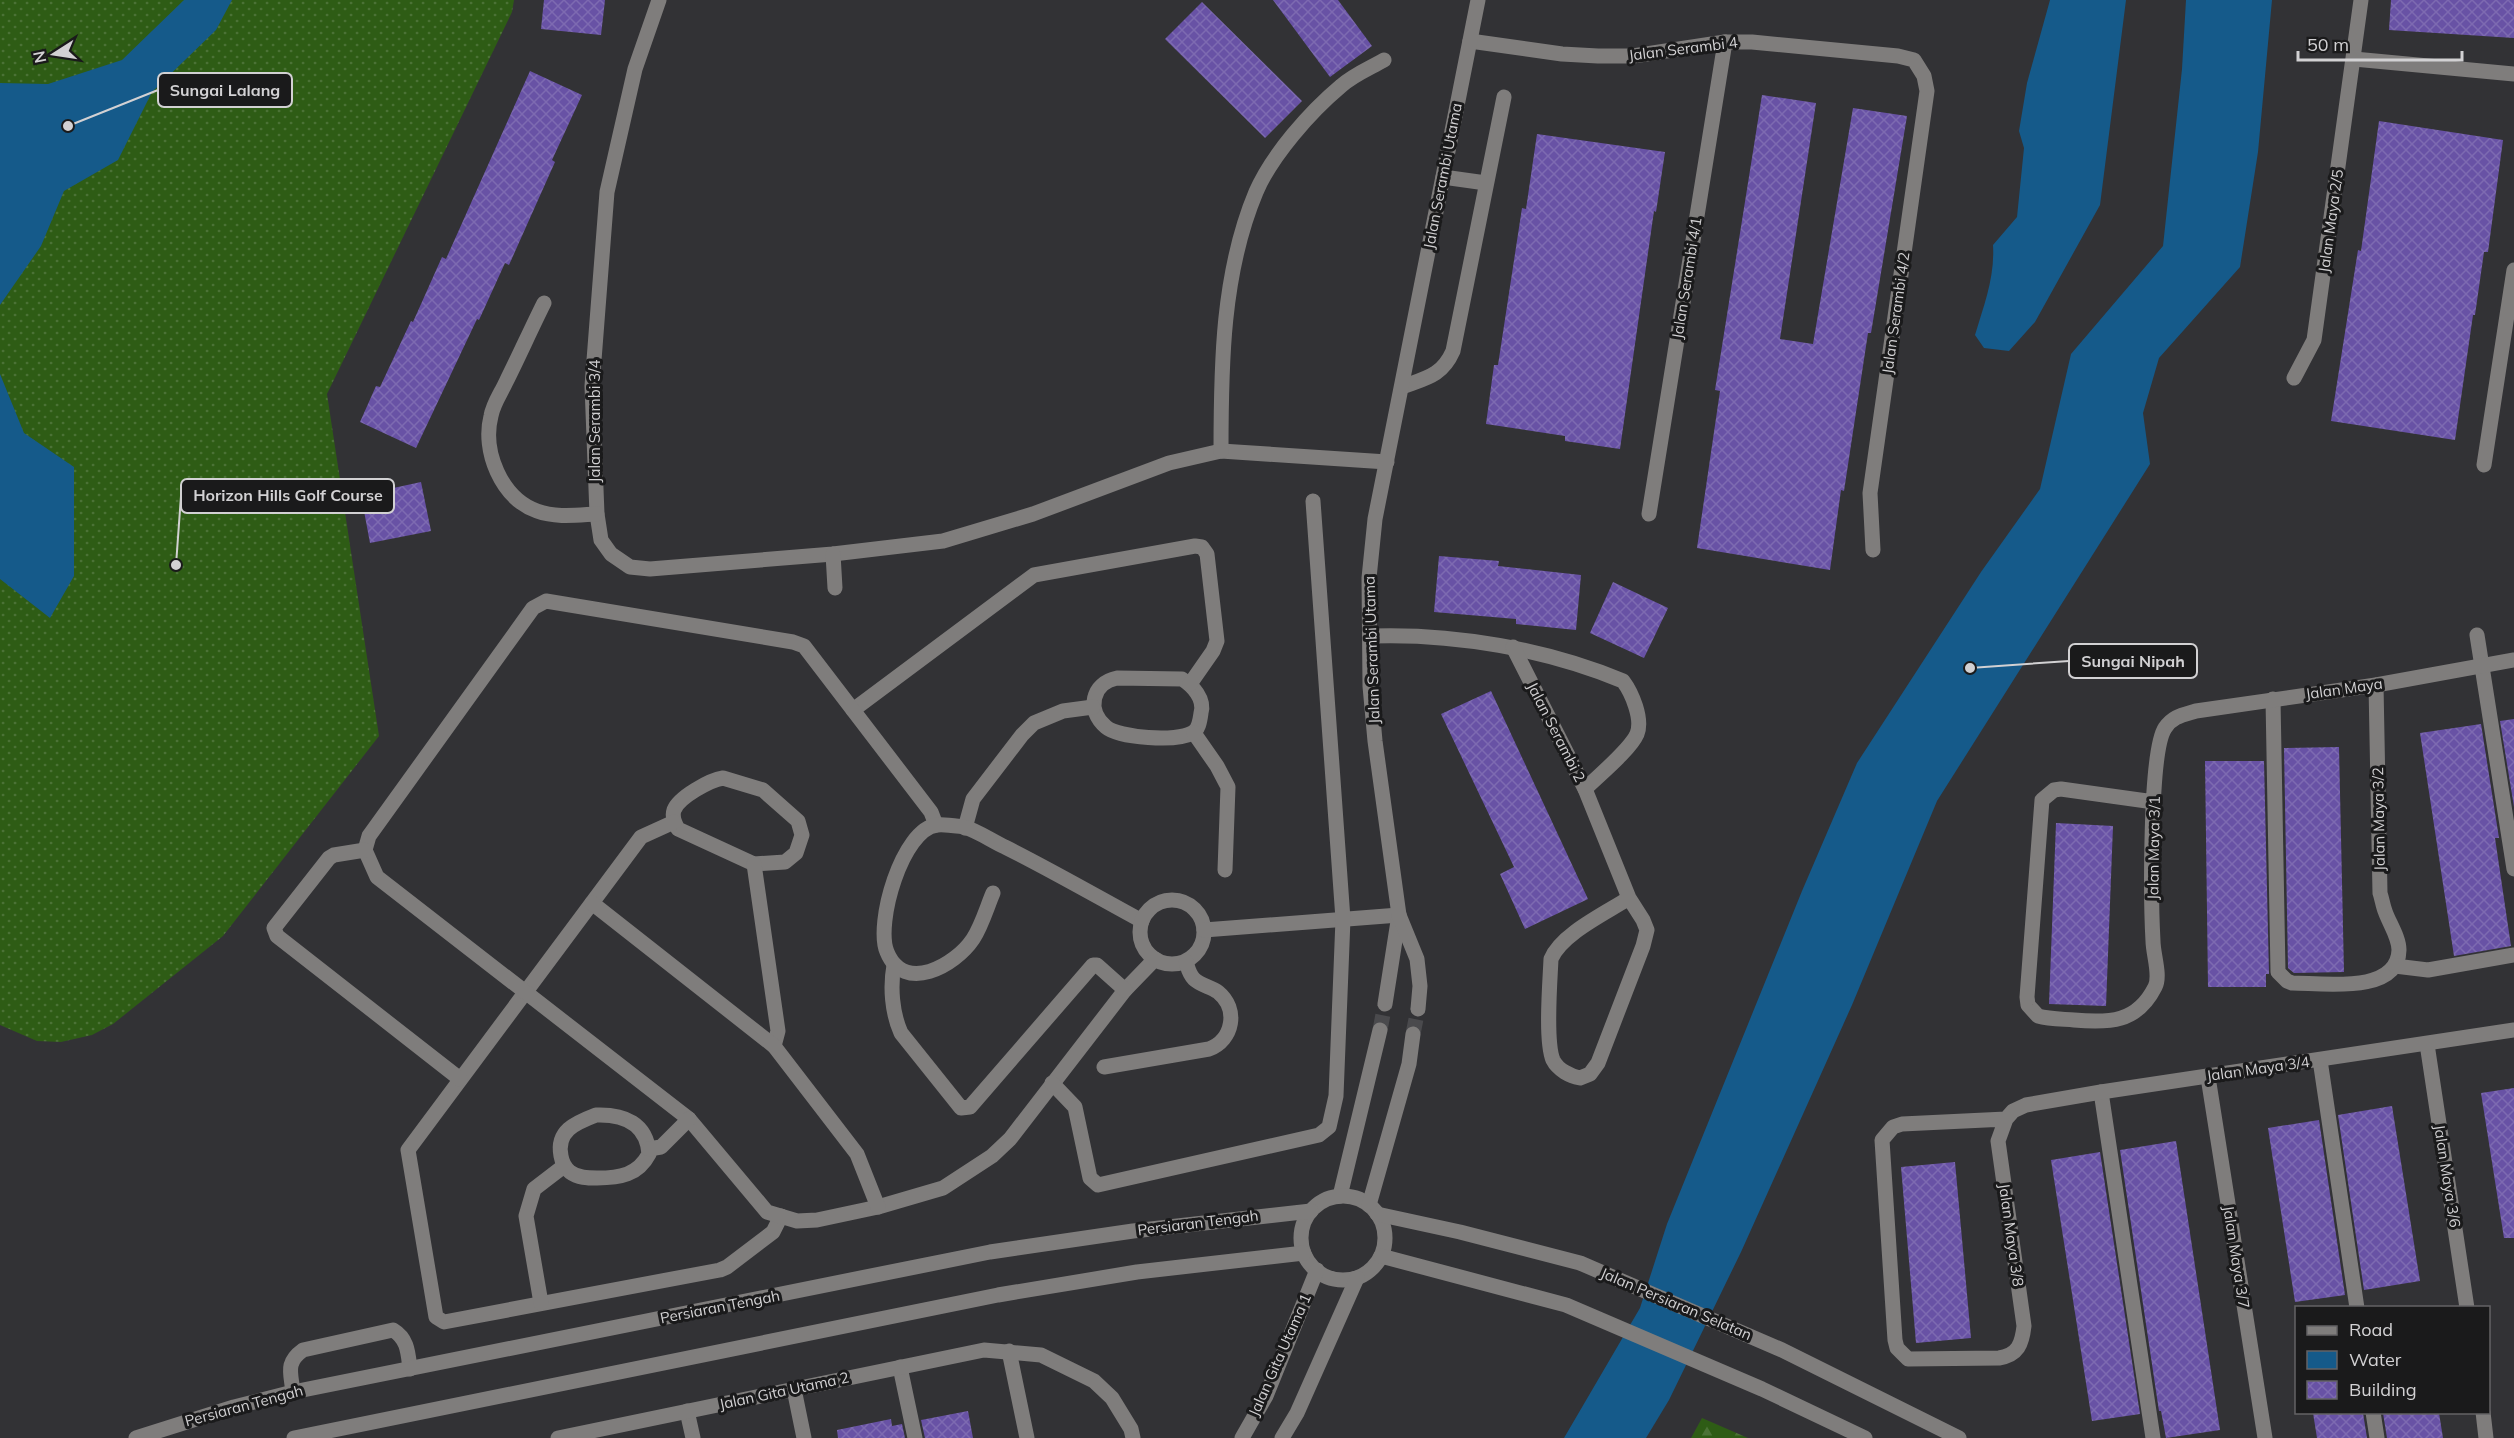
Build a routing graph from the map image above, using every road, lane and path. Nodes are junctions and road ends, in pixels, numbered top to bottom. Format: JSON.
{"nodes":[{"id":1,"x":659,"y":0,"type":"edge"},
{"id":2,"x":1478,"y":0,"type":"edge"},
{"id":3,"x":2361,"y":0,"type":"edge"},
{"id":4,"x":1470,"y":41,"type":"junction"},
{"id":5,"x":1725,"y":42,"type":"junction"},
{"id":6,"x":2354,"y":59,"type":"junction"},
{"id":7,"x":1384,"y":60,"type":"dead end"},
{"id":8,"x":2514,"y":74,"type":"edge"},
{"id":9,"x":1924,"y":76,"type":"joint"},
{"id":10,"x":1504,"y":97,"type":"dead end"},
{"id":11,"x":1443,"y":177,"type":"junction"},
{"id":12,"x":1486,"y":183,"type":"junction"},
{"id":13,"x":2514,"y":270,"type":"edge"},
{"id":14,"x":544,"y":303,"type":"dead end"},
{"id":15,"x":2294,"y":378,"type":"dead end"},
{"id":16,"x":1402,"y":387,"type":"junction"},
{"id":17,"x":1221,"y":451,"type":"junction"},
{"id":18,"x":1387,"y":462,"type":"junction"},
{"id":19,"x":2484,"y":465,"type":"dead end"},
{"id":20,"x":1313,"y":501,"type":"dead end"},
{"id":21,"x":597,"y":514,"type":"junction"},
{"id":22,"x":1649,"y":514,"type":"dead end"},
{"id":23,"x":1872,"y":550,"type":"dead end"},
{"id":24,"x":833,"y":554,"type":"junction"},
{"id":25,"x":836,"y":588,"type":"dead end"},
{"id":26,"x":2477,"y":635,"type":"dead end"},
{"id":27,"x":1370,"y":636,"type":"junction"},
{"id":28,"x":1513,"y":647,"type":"junction"},
{"id":29,"x":2514,"y":660,"type":"edge"},
{"id":30,"x":2480,"y":666,"type":"junction"},
{"id":31,"x":1190,"y":684,"type":"junction"},
{"id":32,"x":2376,"y":685,"type":"junction"},
{"id":33,"x":2273,"y":699,"type":"junction"},
{"id":34,"x":1093,"y":707,"type":"junction"},
{"id":35,"x":853,"y":710,"type":"junction"},
{"id":36,"x":2174,"y":718,"type":"joint"},
{"id":37,"x":1194,"y":733,"type":"junction"},
{"id":38,"x":1585,"y":789,"type":"junction"},
{"id":39,"x":2154,"y":802,"type":"junction"},
{"id":40,"x":674,"y":822,"type":"junction"},
{"id":41,"x":936,"y":825,"type":"junction"},
{"id":42,"x":965,"y":828,"type":"junction"},
{"id":43,"x":365,"y":850,"type":"junction"},
{"id":44,"x":754,"y":864,"type":"junction"},
{"id":45,"x":2514,"y":869,"type":"edge"},
{"id":46,"x":1225,"y":870,"type":"dead end"},
{"id":47,"x":993,"y":892,"type":"dead end"},
{"id":48,"x":1629,"y":898,"type":"junction"},
{"id":49,"x":592,"y":903,"type":"junction"},
{"id":50,"x":1399,"y":915,"type":"junction"},
{"id":51,"x":1343,"y":919,"type":"junction"},
{"id":52,"x":1142,"y":921,"type":"junction"},
{"id":53,"x":1204,"y":930,"type":"junction"},
{"id":54,"x":2514,"y":955,"type":"edge"},
{"id":55,"x":1155,"y":959,"type":"junction"},
{"id":56,"x":1186,"y":962,"type":"junction"},
{"id":57,"x":894,"y":965,"type":"junction"},
{"id":58,"x":2395,"y":966,"type":"junction"},
{"id":59,"x":1125,"y":990,"type":"junction"},
{"id":60,"x":526,"y":992,"type":"junction"},
{"id":61,"x":1385,"y":1004,"type":"tunnel mouth"},
{"id":62,"x":1418,"y":1009,"type":"tunnel mouth"},
{"id":63,"x":1380,"y":1030,"type":"tunnel mouth"},
{"id":64,"x":2514,"y":1030,"type":"edge"},
{"id":65,"x":1413,"y":1034,"type":"tunnel mouth"},
{"id":66,"x":2427,"y":1044,"type":"junction"},
{"id":67,"x":774,"y":1046,"type":"junction"},
{"id":68,"x":2320,"y":1060,"type":"junction"},
{"id":69,"x":1104,"y":1068,"type":"dead end"},
{"id":70,"x":2208,"y":1077,"type":"junction"},
{"id":71,"x":460,"y":1079,"type":"junction"},
{"id":72,"x":1052,"y":1083,"type":"junction"},
{"id":73,"x":2101,"y":1092,"type":"junction"},
{"id":74,"x":689,"y":1119,"type":"junction"},
{"id":75,"x":2006,"y":1119,"type":"junction"},
{"id":76,"x":649,"y":1149,"type":"junction"},
{"id":77,"x":564,"y":1166,"type":"junction"},
{"id":78,"x":1340,"y":1196,"type":"junction"},
{"id":79,"x":878,"y":1207,"type":"junction"},
{"id":80,"x":1373,"y":1210,"type":"junction"},
{"id":81,"x":1311,"y":1211,"type":"junction"},
{"id":82,"x":781,"y":1216,"type":"junction"},
{"id":83,"x":1304,"y":1253,"type":"junction"},
{"id":84,"x":1381,"y":1256,"type":"junction"},
{"id":85,"x":1317,"y":1270,"type":"junction"},
{"id":86,"x":1357,"y":1278,"type":"junction"},
{"id":87,"x":541,"y":1303,"type":"junction"},
{"id":88,"x":2357,"y":1306,"type":"edge"},
{"id":89,"x":2467,"y":1306,"type":"edge"},
{"id":90,"x":1010,"y":1351,"type":"junction"},
{"id":91,"x":900,"y":1367,"type":"junction"},
{"id":92,"x":411,"y":1369,"type":"junction"},
{"id":93,"x":794,"y":1389,"type":"junction"},
{"id":94,"x":293,"y":1392,"type":"junction"},
{"id":95,"x":687,"y":1411,"type":"junction"},
{"id":96,"x":2373,"y":1414,"type":"edge"},
{"id":97,"x":2482,"y":1414,"type":"edge"},
{"id":98,"x":584,"y":1436,"type":"edge"},
{"id":99,"x":136,"y":1438,"type":"edge"},
{"id":100,"x":294,"y":1438,"type":"edge"},
{"id":101,"x":558,"y":1438,"type":"edge"},
{"id":102,"x":693,"y":1438,"type":"edge"},
{"id":103,"x":804,"y":1438,"type":"edge"},
{"id":104,"x":915,"y":1438,"type":"edge"},
{"id":105,"x":1027,"y":1438,"type":"edge"},
{"id":106,"x":1132,"y":1438,"type":"edge"},
{"id":107,"x":1242,"y":1438,"type":"edge"},
{"id":108,"x":1282,"y":1438,"type":"edge"},
{"id":109,"x":1865,"y":1438,"type":"edge"},
{"id":110,"x":1959,"y":1438,"type":"edge"},
{"id":111,"x":2153,"y":1438,"type":"edge"},
{"id":112,"x":2265,"y":1438,"type":"edge"},
{"id":113,"x":2377,"y":1438,"type":"edge"},
{"id":114,"x":2486,"y":1438,"type":"edge"}],
"edges":[{"from":1,"to":21,"type":"street","name":"Jalan Serambi 3/4"},
{"from":2,"to":4,"type":"street","name":"Jalan Serambi Utama"},
{"from":3,"to":6,"type":"street","name":"Jalan Maya 2/5"},
{"from":4,"to":5,"type":"street","name":"Jalan Serambi 4"},
{"from":4,"to":11,"type":"street","name":"Jalan Serambi Utama"},
{"from":5,"to":9,"type":"street","name":"Jalan Serambi 4"},
{"from":5,"to":22,"type":"street","name":"Jalan Serambi 4/1"},
{"from":6,"to":8,"type":"street"},
{"from":6,"to":15,"type":"street","name":"Jalan Maya 2/5"},
{"from":7,"to":17,"type":"street"},
{"from":9,"to":23,"type":"street","name":"Jalan Serambi 4/2"},
{"from":10,"to":12,"type":"street"},
{"from":11,"to":12,"type":"street"},
{"from":11,"to":16,"type":"street","name":"Jalan Serambi Utama"},
{"from":12,"to":16,"type":"street"},
{"from":13,"to":19,"type":"street"},
{"from":14,"to":21,"type":"street"},
{"from":16,"to":18,"type":"street","name":"Jalan Serambi Utama"},
{"from":17,"to":18,"type":"street","name":"Jalan Serambi 3/4"},
{"from":17,"to":24,"type":"street","name":"Jalan Serambi 3/4"},
{"from":18,"to":27,"type":"street","name":"Jalan Serambi Utama"},
{"from":20,"to":51,"type":"street"},
{"from":21,"to":24,"type":"street","name":"Jalan Serambi 3/4"},
{"from":24,"to":25,"type":"street"},
{"from":26,"to":30,"type":"street"},
{"from":27,"to":28,"type":"street","name":"Jalan Serambi 2"},
{"from":27,"to":50,"type":"street","name":"Jalan Serambi Utama"},
{"from":28,"to":38,"type":"street","name":"Jalan Serambi 2"},
{"from":28,"to":38,"type":"street","name":"Jalan Serambi 2"},
{"from":29,"to":30,"type":"street","name":"Jalan Maya"},
{"from":30,"to":32,"type":"street","name":"Jalan Maya"},
{"from":30,"to":45,"type":"street"},
{"from":31,"to":34,"type":"street"},
{"from":31,"to":35,"type":"street"},
{"from":31,"to":37,"type":"street"},
{"from":32,"to":33,"type":"street","name":"Jalan Maya"},
{"from":32,"to":58,"type":"street","name":"Jalan Maya 3/2"},
{"from":33,"to":36,"type":"street","name":"Jalan Maya"},
{"from":33,"to":58,"type":"street"},
{"from":34,"to":37,"type":"street"},
{"from":34,"to":42,"type":"street"},
{"from":35,"to":41,"type":"street"},
{"from":35,"to":43,"type":"street"},
{"from":36,"to":39,"type":"street","name":"Jalan Maya 3/1"},
{"from":37,"to":46,"type":"street"},
{"from":38,"to":48,"type":"street"},
{"from":39,"to":39,"type":"street","name":"Jalan Maya 3/1"},
{"from":40,"to":44,"type":"street"},
{"from":40,"to":44,"type":"street"},
{"from":40,"to":49,"type":"street"},
{"from":41,"to":42,"type":"street"},
{"from":41,"to":57,"type":"street"},
{"from":42,"to":52,"type":"street"},
{"from":43,"to":60,"type":"street"},
{"from":43,"to":71,"type":"street"},
{"from":44,"to":67,"type":"street"},
{"from":47,"to":57,"type":"street"},
{"from":48,"to":48,"type":"street"},
{"from":49,"to":60,"type":"street"},
{"from":49,"to":67,"type":"street"},
{"from":50,"to":51,"type":"street"},
{"from":50,"to":61,"type":"street","name":"Jalan Serambi Utama"},
{"from":50,"to":62,"type":"street","name":"Jalan Serambi Utama"},
{"from":51,"to":53,"type":"street"},
{"from":51,"to":72,"type":"street"},
{"from":52,"to":53,"type":"street"},
{"from":52,"to":55,"type":"street"},
{"from":53,"to":56,"type":"street"},
{"from":54,"to":58,"type":"street"},
{"from":55,"to":56,"type":"street"},
{"from":55,"to":59,"type":"street"},
{"from":56,"to":69,"type":"street"},
{"from":57,"to":59,"type":"street"},
{"from":59,"to":72,"type":"street"},
{"from":60,"to":71,"type":"street"},
{"from":60,"to":74,"type":"street"},
{"from":63,"to":78,"type":"street"},
{"from":64,"to":66,"type":"street","name":"Jalan Maya 3/4"},
{"from":65,"to":80,"type":"street"},
{"from":66,"to":68,"type":"street","name":"Jalan Maya 3/4"},
{"from":66,"to":89,"type":"street","name":"Jalan Maya 3/6"},
{"from":67,"to":79,"type":"street"},
{"from":68,"to":70,"type":"street","name":"Jalan Maya 3/4"},
{"from":68,"to":88,"type":"street"},
{"from":70,"to":73,"type":"street","name":"Jalan Maya 3/4"},
{"from":70,"to":112,"type":"street","name":"Jalan Maya 3/7"},
{"from":71,"to":87,"type":"street"},
{"from":72,"to":79,"type":"street"},
{"from":73,"to":75,"type":"street","name":"Jalan Maya 3/4"},
{"from":73,"to":111,"type":"street"},
{"from":74,"to":76,"type":"street"},
{"from":74,"to":82,"type":"street"},
{"from":75,"to":75,"type":"street","name":"Jalan Maya 3/8"},
{"from":76,"to":77,"type":"street"},
{"from":76,"to":77,"type":"street"},
{"from":77,"to":87,"type":"street"},
{"from":78,"to":80,"type":"street","name":"Jalan Persiaran Selatan"},
{"from":78,"to":81,"type":"street"},
{"from":79,"to":82,"type":"street"},
{"from":80,"to":84,"type":"street"},
{"from":80,"to":110,"type":"street","name":"Jalan Persiaran Selatan"},
{"from":81,"to":83,"type":"street"},
{"from":81,"to":92,"type":"street","name":"Persiaran Tengah"},
{"from":82,"to":87,"type":"street"},
{"from":83,"to":85,"type":"street"},
{"from":83,"to":100,"type":"street"},
{"from":84,"to":86,"type":"street"},
{"from":84,"to":109,"type":"street"},
{"from":85,"to":86,"type":"street"},
{"from":85,"to":107,"type":"street","name":"Jalan Gita Utama 1"},
{"from":86,"to":108,"type":"street"},
{"from":90,"to":91,"type":"street","name":"Jalan Gita Utama 2"},
{"from":90,"to":105,"type":"street"},
{"from":90,"to":106,"type":"street","name":"Jalan Gita Utama 2"},
{"from":91,"to":93,"type":"street","name":"Jalan Gita Utama 2"},
{"from":91,"to":104,"type":"street"},
{"from":92,"to":94,"type":"street","name":"Persiaran Tengah"},
{"from":92,"to":94,"type":"street"},
{"from":93,"to":95,"type":"street","name":"Jalan Gita Utama 2"},
{"from":93,"to":103,"type":"street"},
{"from":94,"to":99,"type":"street","name":"Persiaran Tengah"},
{"from":95,"to":98,"type":"street","name":"Jalan Gita Utama 2"},
{"from":95,"to":102,"type":"street"},
{"from":96,"to":113,"type":"street"},
{"from":97,"to":114,"type":"street"},
{"from":98,"to":101,"type":"street","name":"Jalan Gita Utama 2"}]}
